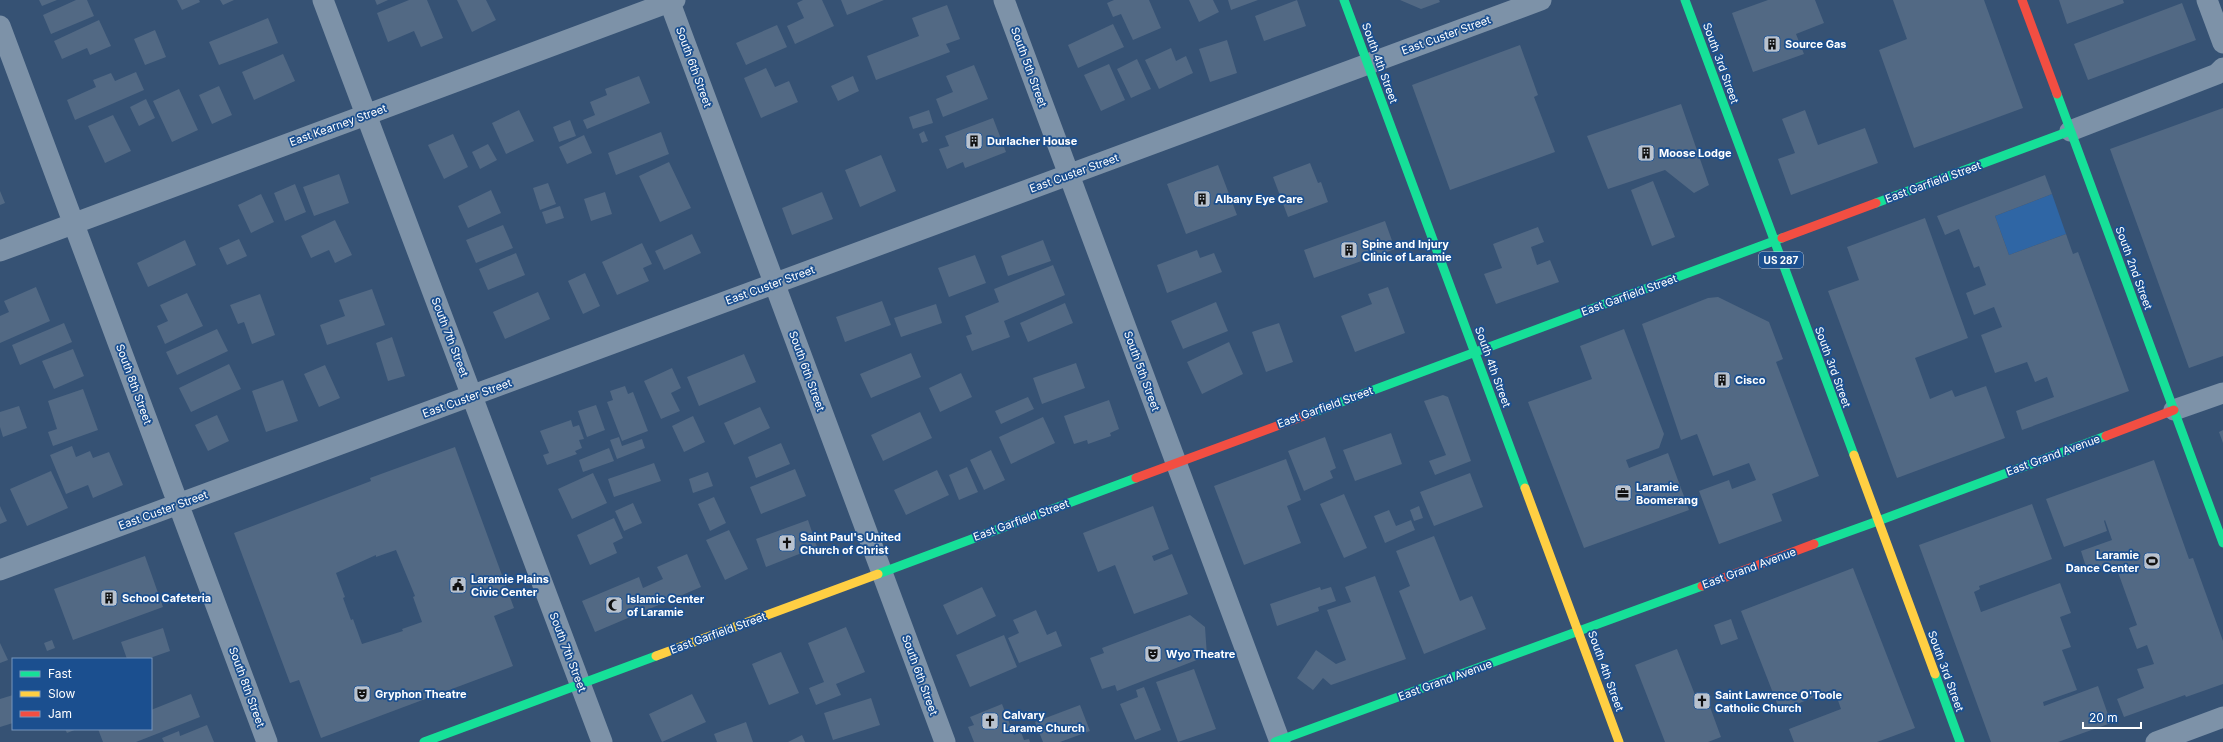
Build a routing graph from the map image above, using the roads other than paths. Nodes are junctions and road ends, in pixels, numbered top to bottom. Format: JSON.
{"nodes":[{"id":1,"x":323,"y":0,"type":"edge"},
{"id":2,"x":1004,"y":0,"type":"edge"},
{"id":3,"x":1344,"y":0,"type":"edge"},
{"id":4,"x":1541,"y":0,"type":"edge"},
{"id":5,"x":1685,"y":0,"type":"edge"},
{"id":6,"x":2022,"y":0,"type":"edge"},
{"id":7,"x":2207,"y":0,"type":"edge"},
{"id":8,"x":672,"y":1,"type":"edge"},
{"id":9,"x":0,"y":26,"type":"edge"},
{"id":10,"x":2223,"y":43,"type":"edge"},
{"id":11,"x":1368,"y":64,"type":"junction"},
{"id":12,"x":2223,"y":68,"type":"edge"},
{"id":13,"x":366,"y":115,"type":"junction"},
{"id":14,"x":2070,"y":130,"type":"junction"},
{"id":15,"x":1069,"y":175,"type":"junction"},
{"id":16,"x":74,"y":223,"type":"junction"},
{"id":17,"x":1774,"y":241,"type":"junction"},
{"id":18,"x":0,"y":250,"type":"edge"},
{"id":19,"x":775,"y":284,"type":"junction"},
{"id":20,"x":1475,"y":352,"type":"junction"},
{"id":21,"x":2223,"y":392,"type":"edge"},
{"id":22,"x":472,"y":396,"type":"junction"},
{"id":23,"x":2174,"y":410,"type":"junction"},
{"id":24,"x":1176,"y":463,"type":"junction"},
{"id":25,"x":178,"y":504,"type":"junction"},
{"id":26,"x":1878,"y":521,"type":"junction"},
{"id":27,"x":2223,"y":544,"type":"edge"},
{"id":28,"x":0,"y":570,"type":"edge"},
{"id":29,"x":882,"y":572,"type":"junction"},
{"id":30,"x":1578,"y":631,"type":"junction"},
{"id":31,"x":580,"y":684,"type":"junction"},
{"id":32,"x":2223,"y":717,"type":"edge"},
{"id":33,"x":1278,"y":741,"type":"edge"},
{"id":34,"x":267,"y":742,"type":"edge"},
{"id":35,"x":424,"y":742,"type":"edge"},
{"id":36,"x":602,"y":742,"type":"edge"},
{"id":37,"x":945,"y":742,"type":"edge"},
{"id":38,"x":1619,"y":742,"type":"edge"},
{"id":39,"x":1960,"y":742,"type":"edge"},
{"id":40,"x":2156,"y":742,"type":"edge"}],
"edges":[{"from":1,"to":13,"type":"street","name":"South 7th Street"},
{"from":2,"to":15,"type":"street","name":"South 5th Street"},
{"from":3,"to":11,"type":"street","name":"South 4th Street"},
{"from":4,"to":11,"type":"street","name":"East Custer Street"},
{"from":5,"to":17,"type":"street","name":"South 3rd Street","number":"US 287"},
{"from":6,"to":14,"type":"street","name":"South 2nd Street"},
{"from":7,"to":10,"type":"street"},
{"from":8,"to":13,"type":"street","name":"East Kearney Street"},
{"from":8,"to":19,"type":"street","name":"South 6th Street"},
{"from":9,"to":16,"type":"street","name":"South 8th Street"},
{"from":11,"to":15,"type":"street","name":"East Custer Street"},
{"from":11,"to":20,"type":"street","name":"South 4th Street"},
{"from":12,"to":14,"type":"street","name":"East Garfield Street"},
{"from":13,"to":16,"type":"street","name":"East Kearney Street"},
{"from":13,"to":22,"type":"street","name":"South 7th Street"},
{"from":14,"to":17,"type":"street","name":"East Garfield Street"},
{"from":14,"to":23,"type":"street","name":"South 2nd Street"},
{"from":15,"to":19,"type":"street","name":"East Custer Street"},
{"from":15,"to":24,"type":"street","name":"South 5th Street"},
{"from":16,"to":18,"type":"street","name":"East Kearney Street"},
{"from":16,"to":25,"type":"street","name":"South 8th Street"},
{"from":17,"to":20,"type":"street","name":"East Garfield Street"},
{"from":17,"to":26,"type":"street","name":"South 3rd Street","number":"US 287"},
{"from":19,"to":22,"type":"street","name":"East Custer Street"},
{"from":19,"to":29,"type":"street","name":"South 6th Street"},
{"from":20,"to":24,"type":"street","name":"East Garfield Street"},
{"from":20,"to":30,"type":"street","name":"South 4th Street"},
{"from":21,"to":23,"type":"street","name":"East Grand Avenue"},
{"from":22,"to":25,"type":"street","name":"East Custer Street"},
{"from":22,"to":31,"type":"street","name":"South 7th Street"},
{"from":23,"to":26,"type":"street","name":"East Grand Avenue"},
{"from":23,"to":27,"type":"street","name":"South 2nd Street"},
{"from":24,"to":29,"type":"street","name":"East Garfield Street"},
{"from":24,"to":33,"type":"street","name":"South 5th Street"},
{"from":25,"to":28,"type":"street","name":"East Custer Street"},
{"from":25,"to":34,"type":"street","name":"South 8th Street"},
{"from":26,"to":30,"type":"street","name":"East Grand Avenue"},
{"from":26,"to":39,"type":"street","name":"South 3rd Street"},
{"from":29,"to":31,"type":"street","name":"East Garfield Street"},
{"from":29,"to":37,"type":"street","name":"South 6th Street"},
{"from":30,"to":33,"type":"street","name":"East Grand Avenue"},
{"from":30,"to":38,"type":"street","name":"South 4th Street"},
{"from":31,"to":35,"type":"street","name":"East Garfield Street"},
{"from":31,"to":36,"type":"street","name":"South 7th Street"},
{"from":32,"to":40,"type":"street"}]}
